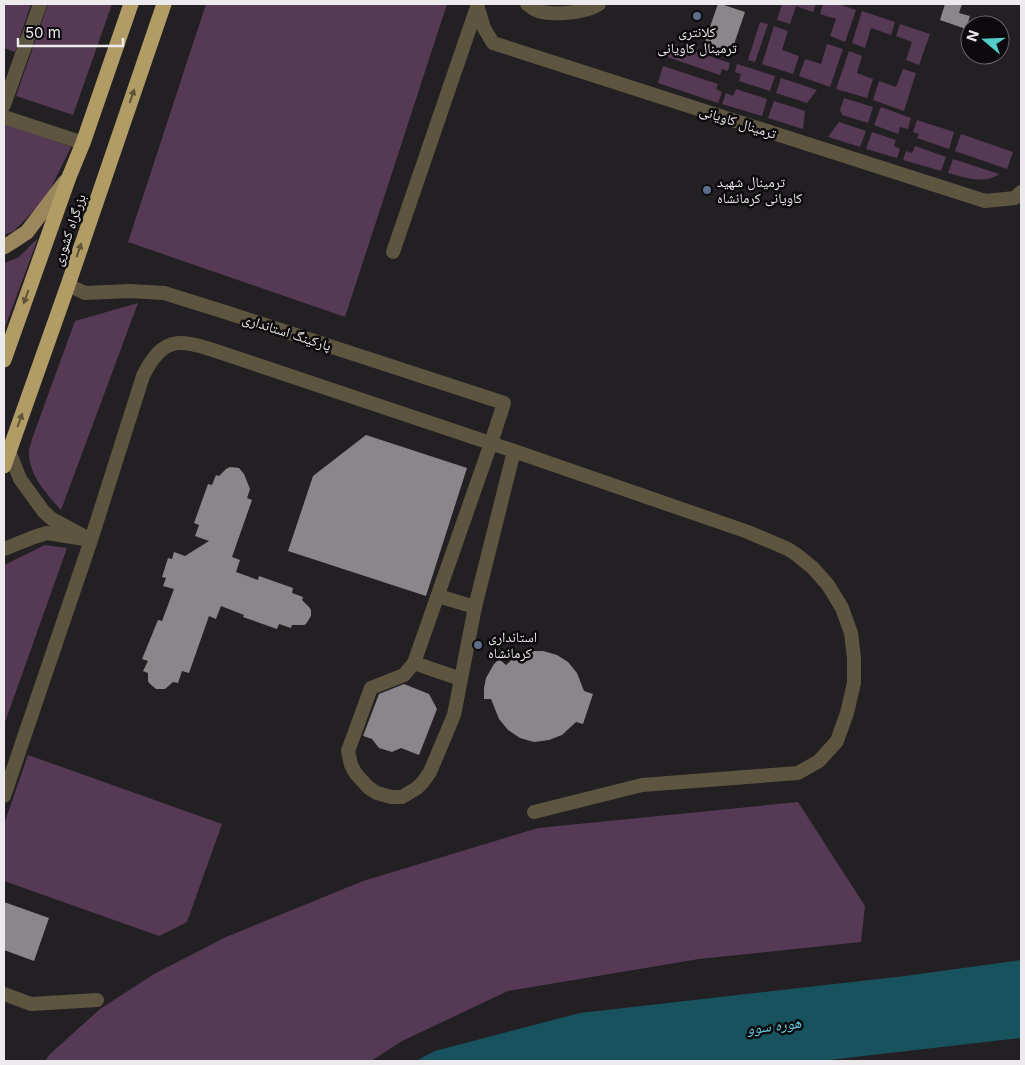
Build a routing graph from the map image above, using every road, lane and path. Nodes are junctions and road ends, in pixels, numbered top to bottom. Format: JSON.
{"nodes":[{"id":1,"x":40,"y":4,"type":"edge"},
{"id":2,"x":131,"y":4,"type":"edge"},
{"id":3,"x":164,"y":4,"type":"edge"},
{"id":4,"x":478,"y":4,"type":"edge"},
{"id":5,"x":527,"y":4,"type":"edge"},
{"id":6,"x":599,"y":4,"type":"edge"},
{"id":7,"x":4,"y":105,"type":"edge"},
{"id":8,"x":4,"y":116,"type":"edge"},
{"id":9,"x":83,"y":143,"type":"junction"},
{"id":10,"x":70,"y":177,"type":"junction"},
{"id":11,"x":1021,"y":192,"type":"edge"},
{"id":12,"x":4,"y":246,"type":"edge"},
{"id":13,"x":393,"y":252,"type":"dead end"},
{"id":14,"x":68,"y":285,"type":"junction"},
{"id":15,"x":4,"y":360,"type":"edge"},
{"id":16,"x":491,"y":443,"type":"junction"},
{"id":17,"x":8,"y":451,"type":"junction"},
{"id":18,"x":514,"y":451,"type":"junction"},
{"id":19,"x":4,"y":466,"type":"edge"},
{"id":20,"x":91,"y":540,"type":"junction"},
{"id":21,"x":4,"y":549,"type":"edge"},
{"id":22,"x":438,"y":596,"type":"junction"},
{"id":23,"x":475,"y":607,"type":"junction"},
{"id":24,"x":414,"y":663,"type":"junction"},
{"id":25,"x":461,"y":679,"type":"junction"},
{"id":26,"x":4,"y":796,"type":"edge"},
{"id":27,"x":534,"y":812,"type":"dead end"},
{"id":28,"x":4,"y":994,"type":"edge"},
{"id":29,"x":97,"y":1000,"type":"dead end"}],
"edges":[{"from":1,"to":7,"type":"street"},
{"from":2,"to":9,"type":"highway","name":"بزرگراه کشوری"},
{"from":14,"to":3,"type":"highway","name":"بزرگراه کشوری","one_way":true},
{"from":4,"to":11,"type":"street","name":"ترمینال کاویانی"},
{"from":4,"to":13,"type":"street","name":"ترمینال کاویانی"},
{"from":5,"to":6,"type":"street"},
{"from":8,"to":9,"type":"street"},
{"from":9,"to":10,"type":"highway","name":"بزرگراه کشوری"},
{"from":10,"to":12,"type":"main road"},
{"from":10,"to":15,"type":"highway","name":"بزرگراه کشوری","one_way":true},
{"from":14,"to":16,"type":"street","name":"پارکینگ استانداری"},
{"from":17,"to":14,"type":"highway","name":"بزرگراه کشوری","one_way":true},
{"from":16,"to":18,"type":"street"},
{"from":16,"to":20,"type":"street"},
{"from":16,"to":22,"type":"street"},
{"from":17,"to":19,"type":"highway","name":"بزرگراه کشوری"},
{"from":17,"to":20,"type":"street"},
{"from":18,"to":23,"type":"street"},
{"from":18,"to":27,"type":"street"},
{"from":20,"to":21,"type":"street"},
{"from":20,"to":26,"type":"street"},
{"from":22,"to":23,"type":"street"},
{"from":22,"to":24,"type":"street"},
{"from":23,"to":25,"type":"street"},
{"from":24,"to":25,"type":"street"},
{"from":24,"to":25,"type":"street"},
{"from":28,"to":29,"type":"street"}]}
